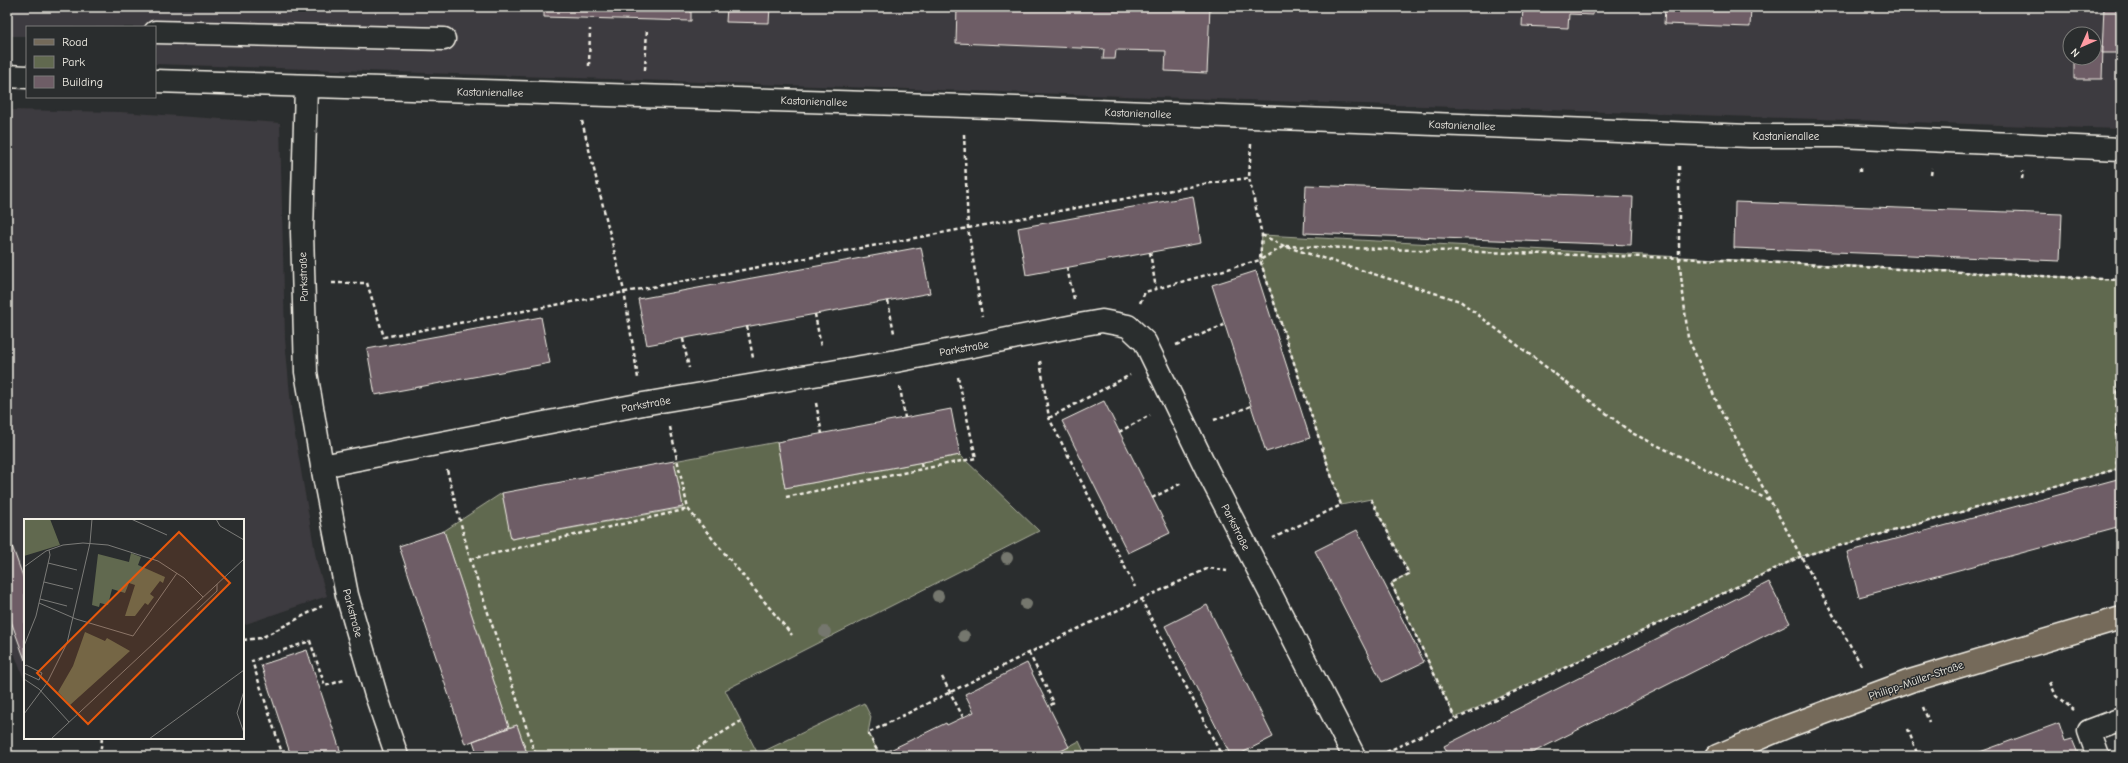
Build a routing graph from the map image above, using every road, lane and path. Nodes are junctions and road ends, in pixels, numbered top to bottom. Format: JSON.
{"nodes":[{"id":1,"x":647,"y":28,"type":"dead end"},
{"id":2,"x":590,"y":29,"type":"dead end"},
{"id":3,"x":156,"y":32,"type":"edge"},
{"id":4,"x":444,"y":39,"type":"dead end"},
{"id":5,"x":7,"y":76,"type":"edge"},
{"id":6,"x":26,"y":77,"type":"edge"},
{"id":7,"x":156,"y":81,"type":"edge"},
{"id":8,"x":306,"y":86,"type":"junction"},
{"id":9,"x":588,"y":94,"type":"junction"},
{"id":10,"x":644,"y":96,"type":"junction"},
{"id":11,"x":582,"y":127,"type":"dead end"},
{"id":12,"x":963,"y":138,"type":"dead end"},
{"id":13,"x":2121,"y":149,"type":"edge"},
{"id":14,"x":1251,"y":150,"type":"dead end"},
{"id":15,"x":1679,"y":166,"type":"dead end"},
{"id":16,"x":1249,"y":178,"type":"junction"},
{"id":17,"x":968,"y":228,"type":"junction"},
{"id":18,"x":1262,"y":235,"type":"junction"},
{"id":19,"x":1284,"y":246,"type":"junction"},
{"id":20,"x":1150,"y":252,"type":"dead end"},
{"id":21,"x":1679,"y":258,"type":"junction"},
{"id":22,"x":1260,"y":260,"type":"junction"},
{"id":23,"x":2121,"y":280,"type":"edge"},
{"id":24,"x":357,"y":282,"type":"dead end"},
{"id":25,"x":1156,"y":289,"type":"junction"},
{"id":26,"x":624,"y":292,"type":"junction"},
{"id":27,"x":888,"y":301,"type":"dead end"},
{"id":28,"x":2121,"y":310,"type":"edge"},
{"id":29,"x":815,"y":314,"type":"dead end"},
{"id":30,"x":1224,"y":325,"type":"dead end"},
{"id":31,"x":747,"y":326,"type":"dead end"},
{"id":32,"x":1128,"y":326,"type":"junction"},
{"id":33,"x":1036,"y":334,"type":"junction"},
{"id":34,"x":987,"y":344,"type":"junction"},
{"id":35,"x":952,"y":349,"type":"junction"},
{"id":36,"x":899,"y":359,"type":"junction"},
{"id":37,"x":1155,"y":362,"type":"junction"},
{"id":38,"x":826,"y":373,"type":"junction"},
{"id":39,"x":758,"y":384,"type":"junction"},
{"id":40,"x":665,"y":401,"type":"junction"},
{"id":41,"x":1174,"y":403,"type":"junction"},
{"id":42,"x":643,"y":404,"type":"junction"},
{"id":43,"x":1251,"y":406,"type":"dead end"},
{"id":44,"x":1049,"y":418,"type":"junction"},
{"id":45,"x":1216,"y":420,"type":"dead end"},
{"id":46,"x":2116,"y":431,"type":"junction"},
{"id":47,"x":2121,"y":431,"type":"edge"},
{"id":48,"x":1119,"y":432,"type":"dead end"},
{"id":49,"x":440,"y":444,"type":"junction"},
{"id":50,"x":921,"y":463,"type":"dead end"},
{"id":51,"x":322,"y":466,"type":"junction"},
{"id":52,"x":922,"y":469,"type":"junction"},
{"id":53,"x":1206,"y":470,"type":"junction"},
{"id":54,"x":786,"y":497,"type":"dead end"},
{"id":55,"x":1152,"y":498,"type":"dead end"},
{"id":56,"x":1371,"y":498,"type":"dead end"},
{"id":57,"x":1771,"y":501,"type":"junction"},
{"id":58,"x":688,"y":509,"type":"junction"},
{"id":59,"x":1250,"y":556,"type":"junction"},
{"id":60,"x":1802,"y":556,"type":"junction"},
{"id":61,"x":470,"y":559,"type":"junction"},
{"id":62,"x":1135,"y":587,"type":"dead end"},
{"id":63,"x":347,"y":595,"type":"junction"},
{"id":64,"x":1141,"y":599,"type":"junction"},
{"id":65,"x":2121,"y":618,"type":"edge"},
{"id":66,"x":792,"y":635,"type":"dead end"},
{"id":67,"x":244,"y":640,"type":"edge"},
{"id":68,"x":1030,"y":653,"type":"junction"},
{"id":69,"x":1861,"y":665,"type":"dead end"},
{"id":70,"x":351,"y":677,"type":"dead end"},
{"id":71,"x":942,"y":677,"type":"dead end"},
{"id":72,"x":2050,"y":682,"type":"dead end"},
{"id":73,"x":950,"y":692,"type":"junction"},
{"id":74,"x":1920,"y":701,"type":"dead end"},
{"id":75,"x":1049,"y":706,"type":"dead end"},
{"id":76,"x":963,"y":717,"type":"dead end"},
{"id":77,"x":1455,"y":718,"type":"junction"},
{"id":78,"x":2121,"y":720,"type":"edge"},
{"id":79,"x":741,"y":722,"type":"dead end"},
{"id":80,"x":1929,"y":722,"type":"dead end"},
{"id":81,"x":1908,"y":729,"type":"dead end"},
{"id":82,"x":2089,"y":731,"type":"junction"},
{"id":83,"x":102,"y":739,"type":"edge"},
{"id":84,"x":100,"y":756,"type":"edge"},
{"id":85,"x":283,"y":756,"type":"edge"},
{"id":86,"x":397,"y":756,"type":"edge"},
{"id":87,"x":536,"y":756,"type":"edge"},
{"id":88,"x":685,"y":756,"type":"edge"},
{"id":89,"x":880,"y":756,"type":"edge"},
{"id":90,"x":1222,"y":756,"type":"edge"},
{"id":91,"x":1354,"y":756,"type":"edge"},
{"id":92,"x":1378,"y":756,"type":"edge"},
{"id":93,"x":1717,"y":756,"type":"edge"},
{"id":94,"x":1918,"y":756,"type":"edge"},
{"id":95,"x":2098,"y":756,"type":"edge"}],
"edges":[{"from":1,"to":10,"type":"path"},
{"from":2,"to":9,"type":"path"},
{"from":3,"to":4,"type":"street"},
{"from":5,"to":6,"type":"street"},
{"from":7,"to":8,"type":"street","name":"Kastanienallee"},
{"from":8,"to":9,"type":"street","name":"Kastanienallee"},
{"from":8,"to":51,"type":"street","name":"Parkstraße"},
{"from":9,"to":10,"type":"street","name":"Kastanienallee"},
{"from":10,"to":13,"type":"street","name":"Kastanienallee"},
{"from":11,"to":26,"type":"path"},
{"from":12,"to":17,"type":"path"},
{"from":14,"to":16,"type":"path"},
{"from":15,"to":21,"type":"path"},
{"from":16,"to":17,"type":"path"},
{"from":16,"to":18,"type":"path"},
{"from":17,"to":26,"type":"path"},
{"from":17,"to":34,"type":"path"},
{"from":18,"to":19,"type":"path"},
{"from":18,"to":22,"type":"path"},
{"from":19,"to":21,"type":"path"},
{"from":19,"to":22,"type":"path"},
{"from":19,"to":57,"type":"path"},
{"from":20,"to":25,"type":"path"},
{"from":21,"to":23,"type":"path"},
{"from":21,"to":57,"type":"path"},
{"from":22,"to":25,"type":"path"},
{"from":22,"to":59,"type":"path"},
{"from":24,"to":26,"type":"path"},
{"from":25,"to":32,"type":"path"},
{"from":26,"to":42,"type":"path"},
{"from":27,"to":36,"type":"path"},
{"from":28,"to":46,"type":"path"},
{"from":29,"to":38,"type":"path"},
{"from":30,"to":37,"type":"path"},
{"from":31,"to":39,"type":"path"},
{"from":32,"to":33,"type":"street","name":"Parkstraße"},
{"from":32,"to":37,"type":"street","name":"Parkstraße"},
{"from":33,"to":34,"type":"street","name":"Parkstraße"},
{"from":33,"to":44,"type":"path"},
{"from":34,"to":35,"type":"street","name":"Parkstraße"},
{"from":35,"to":36,"type":"street","name":"Parkstraße"},
{"from":35,"to":52,"type":"path"},
{"from":36,"to":38,"type":"street","name":"Parkstraße"},
{"from":37,"to":41,"type":"street","name":"Parkstraße"},
{"from":37,"to":44,"type":"path"},
{"from":38,"to":39,"type":"street","name":"Parkstraße"},
{"from":39,"to":40,"type":"street","name":"Parkstraße"},
{"from":40,"to":42,"type":"street","name":"Parkstraße"},
{"from":40,"to":58,"type":"path"},
{"from":41,"to":48,"type":"path"},
{"from":41,"to":53,"type":"street","name":"Parkstraße"},
{"from":42,"to":49,"type":"street","name":"Parkstraße"},
{"from":43,"to":45,"type":"path"},
{"from":44,"to":62,"type":"path"},
{"from":46,"to":47,"type":"path"},
{"from":46,"to":60,"type":"path"},
{"from":49,"to":51,"type":"street","name":"Parkstraße"},
{"from":49,"to":61,"type":"path"},
{"from":50,"to":52,"type":"path"},
{"from":51,"to":63,"type":"street","name":"Parkstraße"},
{"from":52,"to":54,"type":"path"},
{"from":53,"to":55,"type":"path"},
{"from":53,"to":59,"type":"street","name":"Parkstraße"},
{"from":56,"to":77,"type":"path"},
{"from":57,"to":60,"type":"path"},
{"from":58,"to":61,"type":"path"},
{"from":58,"to":66,"type":"path"},
{"from":59,"to":64,"type":"path"},
{"from":59,"to":91,"type":"street","name":"Parkstraße"},
{"from":60,"to":69,"type":"path"},
{"from":60,"to":77,"type":"path"},
{"from":61,"to":87,"type":"path"},
{"from":63,"to":67,"type":"path"},
{"from":63,"to":86,"type":"street","name":"Parkstraße"},
{"from":64,"to":68,"type":"path"},
{"from":64,"to":90,"type":"path"},
{"from":65,"to":93,"type":"main road","name":"Philipp-Müller-Straße"},
{"from":68,"to":73,"type":"path"},
{"from":68,"to":75,"type":"path"},
{"from":70,"to":85,"type":"path"},
{"from":71,"to":73,"type":"path"},
{"from":72,"to":82,"type":"path"},
{"from":73,"to":76,"type":"path"},
{"from":73,"to":89,"type":"path"},
{"from":74,"to":80,"type":"path"},
{"from":77,"to":92,"type":"path"},
{"from":78,"to":82,"type":"street"},
{"from":79,"to":88,"type":"path"},
{"from":81,"to":94,"type":"path"},
{"from":82,"to":95,"type":"street"},
{"from":83,"to":84,"type":"path"}]}
